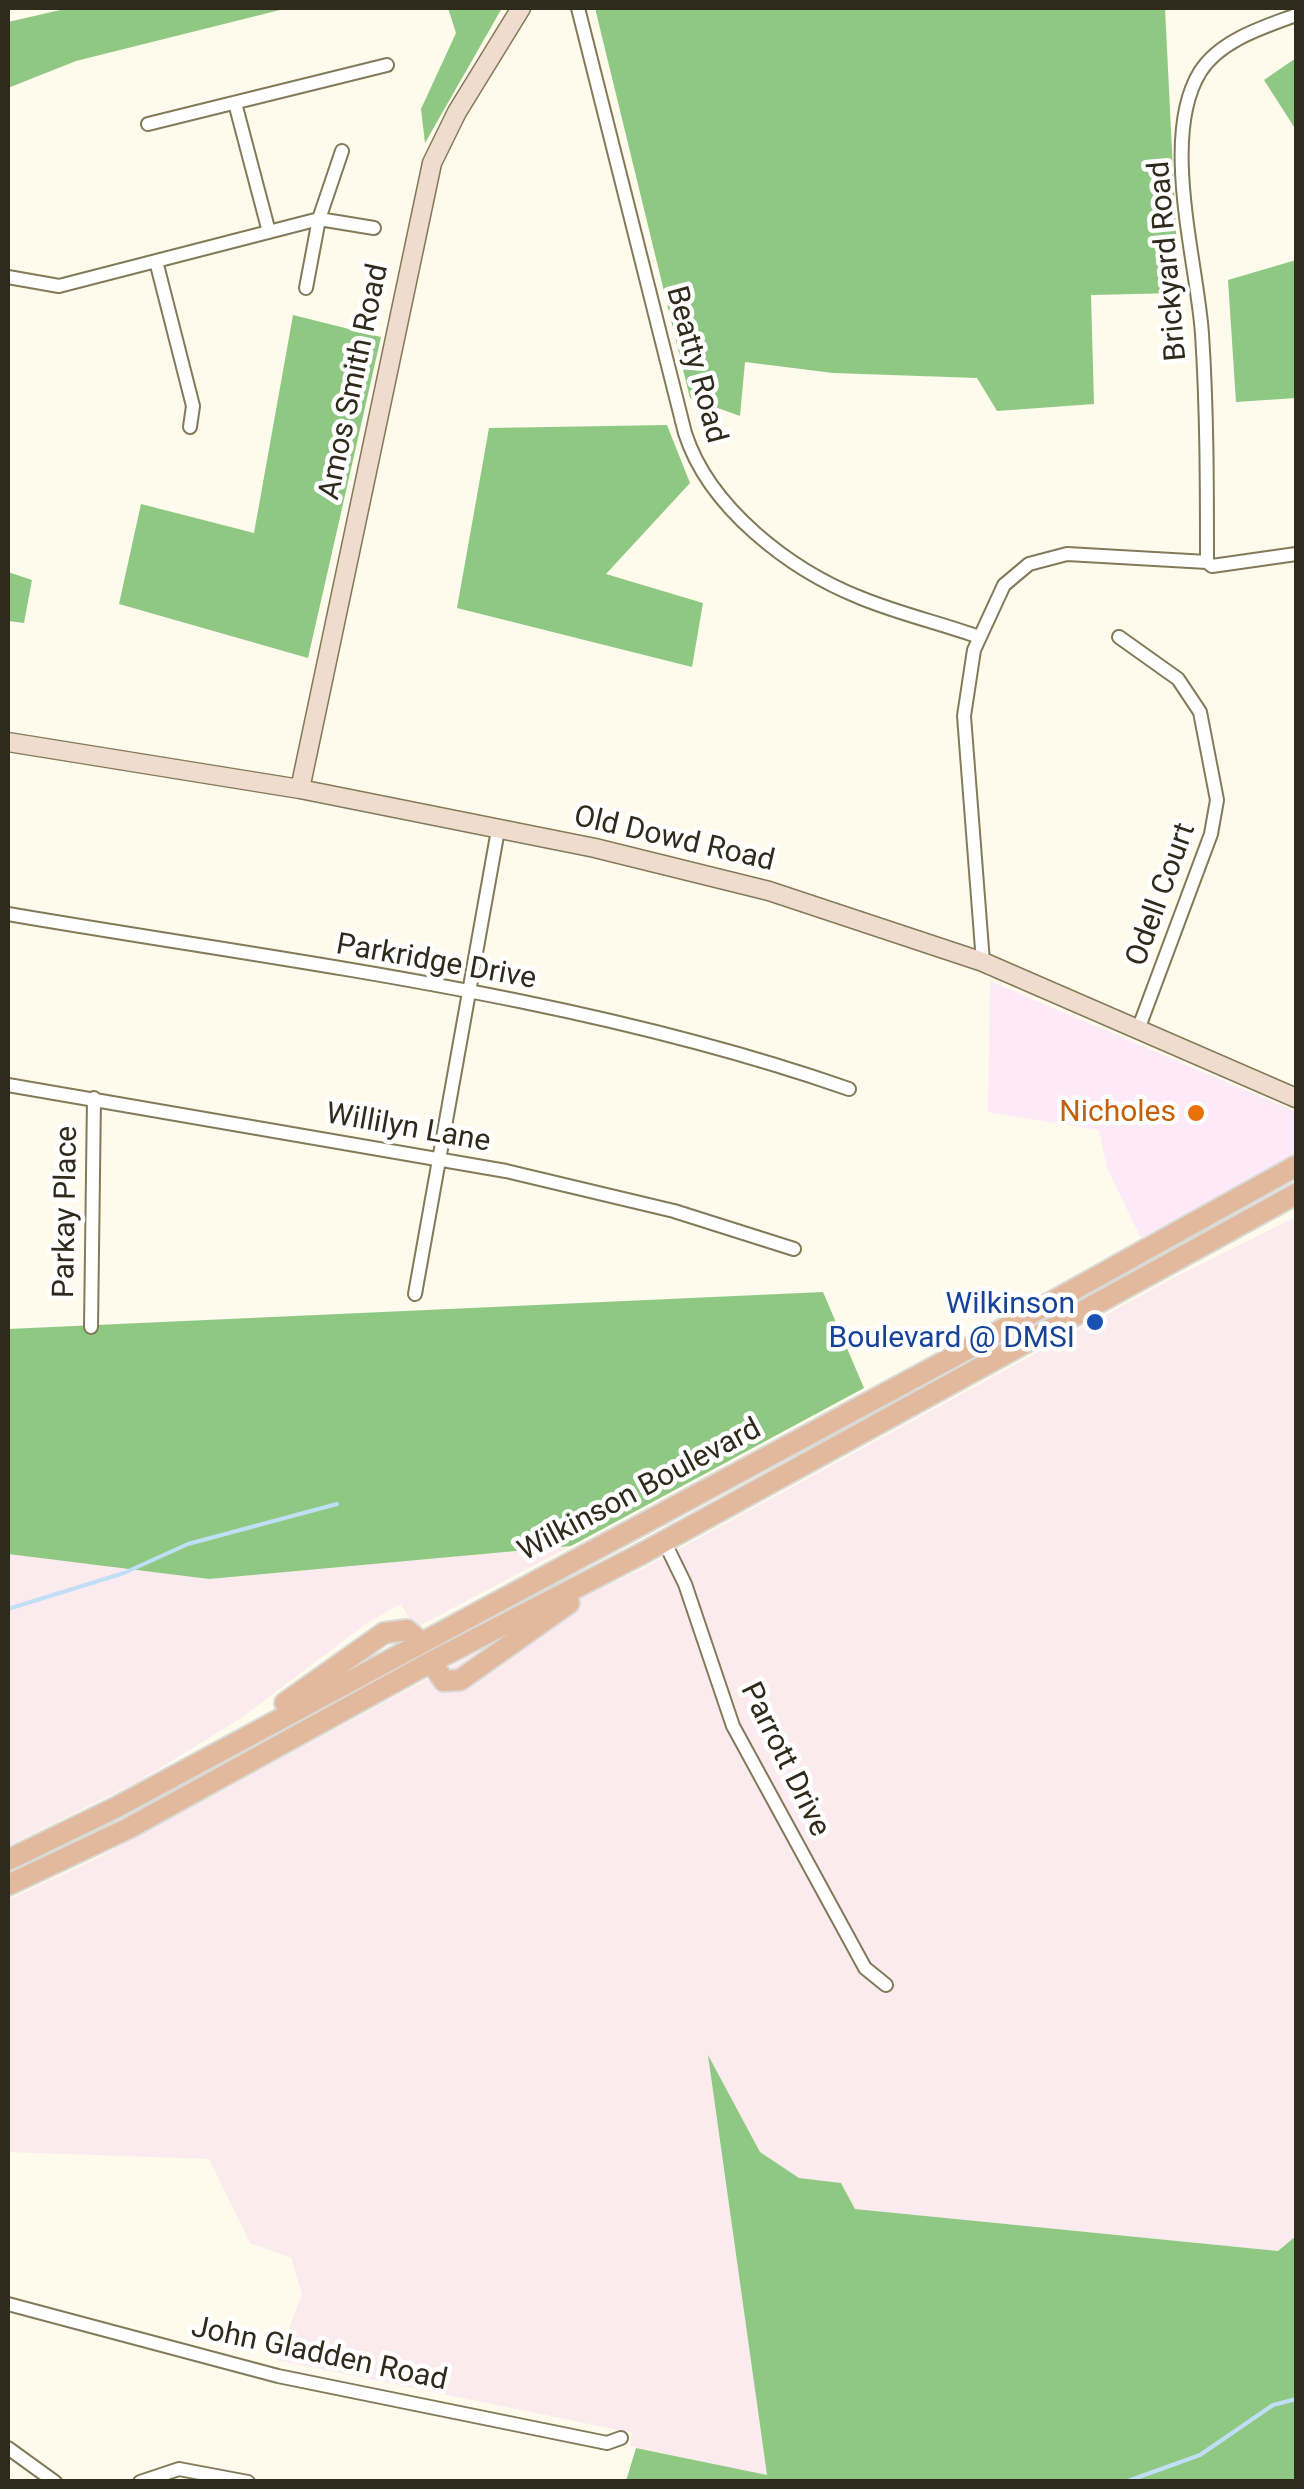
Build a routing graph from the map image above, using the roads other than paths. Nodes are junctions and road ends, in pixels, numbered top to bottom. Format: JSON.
{"nodes":[{"id":1,"x":521,"y":8,"type":"edge"},
{"id":2,"x":578,"y":8,"type":"edge"},
{"id":3,"x":1296,"y":14,"type":"edge"},
{"id":4,"x":388,"y":65,"type":"dead end"},
{"id":5,"x":234,"y":103,"type":"junction"},
{"id":6,"x":148,"y":124,"type":"dead end"},
{"id":7,"x":342,"y":151,"type":"dead end"},
{"id":8,"x":319,"y":219,"type":"junction"},
{"id":9,"x":374,"y":228,"type":"dead end"},
{"id":10,"x":270,"y":232,"type":"junction"},
{"id":11,"x":156,"y":261,"type":"junction"},
{"id":12,"x":8,"y":277,"type":"edge"},
{"id":13,"x":306,"y":288,"type":"dead end"},
{"id":14,"x":190,"y":427,"type":"dead end"},
{"id":15,"x":1296,"y":554,"type":"edge"},
{"id":16,"x":1207,"y":562,"type":"junction"},
{"id":17,"x":979,"y":637,"type":"junction"},
{"id":18,"x":1118,"y":637,"type":"dead end"},
{"id":19,"x":8,"y":742,"type":"edge"},
{"id":20,"x":300,"y":789,"type":"junction"},
{"id":21,"x":498,"y":830,"type":"junction"},
{"id":22,"x":8,"y":914,"type":"edge"},
{"id":23,"x":983,"y":962,"type":"junction"},
{"id":24,"x":469,"y":993,"type":"junction"},
{"id":25,"x":1138,"y":1026,"type":"junction"},
{"id":26,"x":8,"y":1085,"type":"edge"},
{"id":27,"x":849,"y":1089,"type":"dead end"},
{"id":28,"x":94,"y":1098,"type":"junction"},
{"id":29,"x":1296,"y":1098,"type":"edge"},
{"id":30,"x":440,"y":1160,"type":"junction"},
{"id":31,"x":1296,"y":1166,"type":"edge"},
{"id":32,"x":1296,"y":1194,"type":"edge"},
{"id":33,"x":794,"y":1249,"type":"dead end"},
{"id":34,"x":415,"y":1294,"type":"dead end"},
{"id":35,"x":91,"y":1327,"type":"dead end"},
{"id":36,"x":664,"y":1541,"type":"junction"},
{"id":37,"x":421,"y":1642,"type":"junction"},
{"id":38,"x":431,"y":1662,"type":"junction"},
{"id":39,"x":8,"y":1860,"type":"edge"},
{"id":40,"x":8,"y":1884,"type":"edge"},
{"id":41,"x":886,"y":1984,"type":"dead end"},
{"id":42,"x":8,"y":2304,"type":"edge"},
{"id":43,"x":620,"y":2438,"type":"dead end"},
{"id":44,"x":8,"y":2448,"type":"edge"},
{"id":45,"x":55,"y":2482,"type":"edge"},
{"id":46,"x":140,"y":2482,"type":"edge"},
{"id":47,"x":248,"y":2482,"type":"edge"}],
"edges":[{"from":1,"to":20,"type":"street","name":"Amos Smith Road"},
{"from":2,"to":17,"type":"street","name":"Beatty Road"},
{"from":3,"to":16,"type":"street","name":"Brickyard Road"},
{"from":4,"to":5,"type":"street"},
{"from":5,"to":6,"type":"street"},
{"from":5,"to":10,"type":"street"},
{"from":7,"to":8,"type":"street"},
{"from":8,"to":9,"type":"street"},
{"from":8,"to":10,"type":"street"},
{"from":8,"to":13,"type":"street"},
{"from":10,"to":11,"type":"street"},
{"from":11,"to":12,"type":"street"},
{"from":11,"to":14,"type":"street"},
{"from":15,"to":16,"type":"street"},
{"from":16,"to":17,"type":"street"},
{"from":17,"to":23,"type":"street"},
{"from":18,"to":25,"type":"street","name":"Odell Court"},
{"from":19,"to":20,"type":"street","name":"Old Dowd Road"},
{"from":20,"to":21,"type":"street","name":"Old Dowd Road"},
{"from":21,"to":23,"type":"street","name":"Old Dowd Road"},
{"from":21,"to":24,"type":"street"},
{"from":22,"to":24,"type":"street","name":"Parkridge Drive"},
{"from":23,"to":25,"type":"street","name":"Old Dowd Road"},
{"from":24,"to":27,"type":"street","name":"Parkridge Drive"},
{"from":24,"to":30,"type":"street"},
{"from":25,"to":29,"type":"street","name":"Old Dowd Road"},
{"from":26,"to":28,"type":"street","name":"Willilyn Lane"},
{"from":28,"to":30,"type":"street","name":"Willilyn Lane"},
{"from":28,"to":35,"type":"street","name":"Parkay Place"},
{"from":30,"to":33,"type":"street","name":"Willilyn Lane"},
{"from":30,"to":34,"type":"street"},
{"from":31,"to":37,"type":"main road","name":"Wilkinson Boulevard"},
{"from":32,"to":36,"type":"main road","name":"Wilkinson Boulevard"},
{"from":36,"to":38,"type":"main road","name":"Wilkinson Boulevard"},
{"from":36,"to":41,"type":"street","name":"Parrott Drive"},
{"from":37,"to":38,"type":"street"},
{"from":37,"to":39,"type":"main road"},
{"from":38,"to":40,"type":"main road"},
{"from":42,"to":43,"type":"street","name":"John Gladden Road"},
{"from":44,"to":45,"type":"street"},
{"from":46,"to":47,"type":"street"}]}
